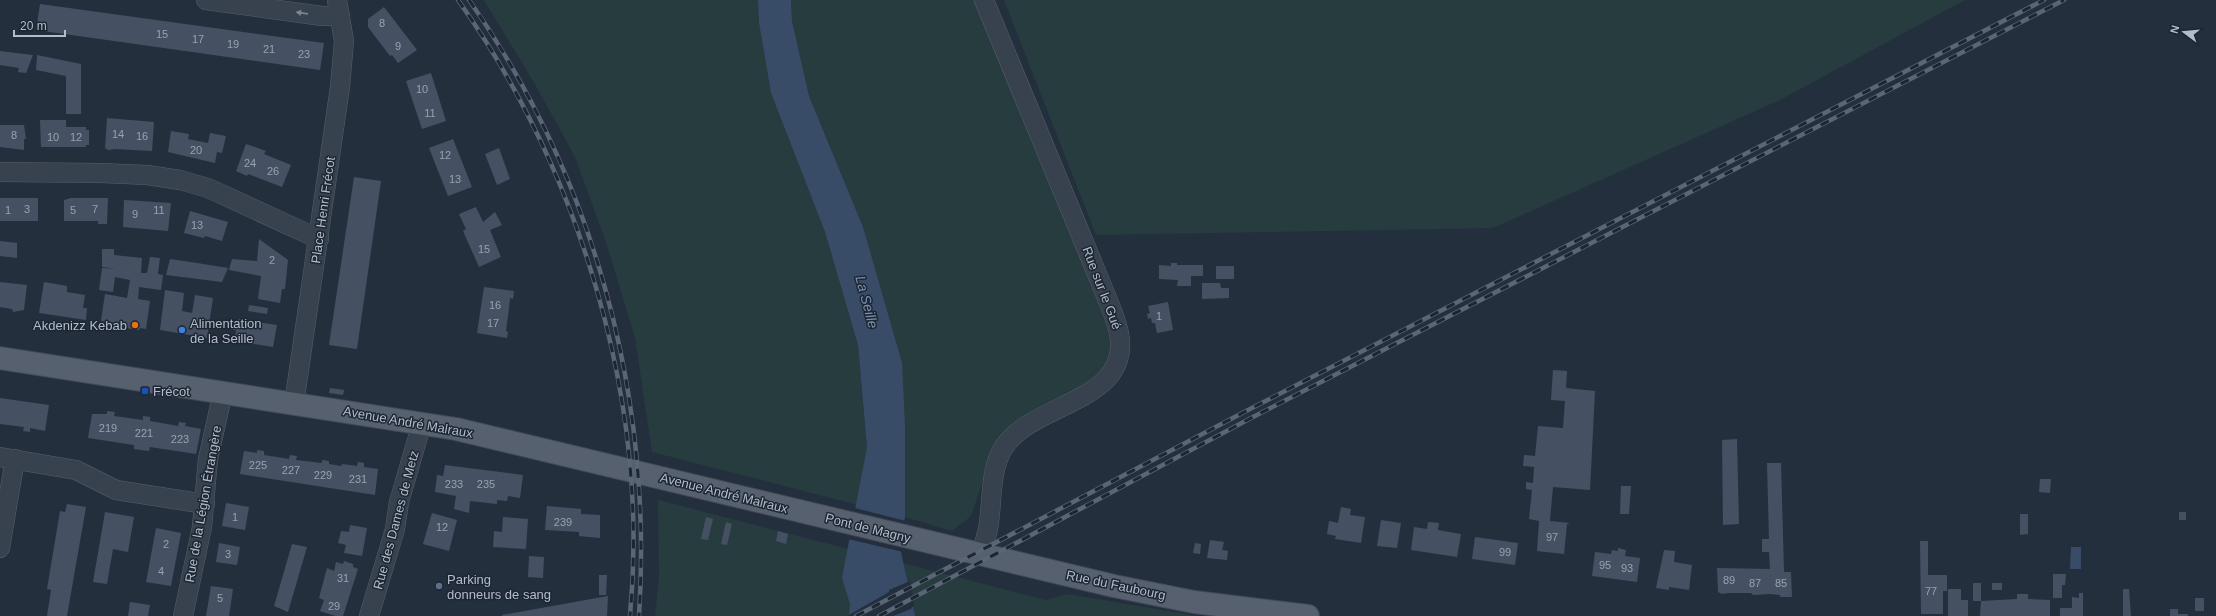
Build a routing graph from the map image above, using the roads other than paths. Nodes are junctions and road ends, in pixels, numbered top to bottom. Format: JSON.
{"nodes":[{"id":1,"x":206,"y":0,"type":"edge"},
{"id":2,"x":984,"y":0,"type":"edge"},
{"id":3,"x":339,"y":8,"type":"edge"},
{"id":4,"x":0,"y":172,"type":"edge"},
{"id":5,"x":319,"y":239,"type":"junction"},
{"id":6,"x":0,"y":358,"type":"edge"},
{"id":7,"x":223,"y":392,"type":"junction"},
{"id":8,"x":294,"y":404,"type":"junction"},
{"id":9,"x":422,"y":423,"type":"junction"},
{"id":10,"x":8,"y":458,"type":"edge"},
{"id":11,"x":205,"y":504,"type":"junction"},
{"id":12,"x":811,"y":514,"type":"joint"},
{"id":13,"x":925,"y":542,"type":"joint"},
{"id":14,"x":0,"y":548,"type":"edge"},
{"id":15,"x":981,"y":555,"type":"junction"},
{"id":16,"x":183,"y":616,"type":"edge"},
{"id":17,"x":369,"y":616,"type":"edge"},
{"id":18,"x":1308,"y":616,"type":"edge"}],
"edges":[{"from":3,"to":1,"type":"street","one_way":true},
{"from":2,"to":15,"type":"street","name":"Rue sur le Gué"},
{"from":3,"to":5,"type":"street","name":"Place Henri Frécot"},
{"from":4,"to":5,"type":"street"},
{"from":5,"to":8,"type":"street","name":"Place Henri Frécot"},
{"from":6,"to":7,"type":"main road","name":"Avenue André Malraux"},
{"from":7,"to":8,"type":"main road","name":"Avenue André Malraux"},
{"from":7,"to":11,"type":"street","name":"Rue de la Légion Étrangère"},
{"from":8,"to":9,"type":"main road","name":"Avenue André Malraux"},
{"from":9,"to":12,"type":"main road","name":"Avenue André Malraux"},
{"from":9,"to":17,"type":"street","name":"Rue des Dames de Metz"},
{"from":10,"to":11,"type":"street"},
{"from":10,"to":14,"type":"street"},
{"from":11,"to":16,"type":"street","name":"Rue de la Légion Étrangère"},
{"from":12,"to":13,"type":"main road","name":"Pont de Magny"},
{"from":13,"to":15,"type":"main road","name":"Rue du Faubourg"},
{"from":15,"to":18,"type":"main road","name":"Rue du Faubourg"}]}
